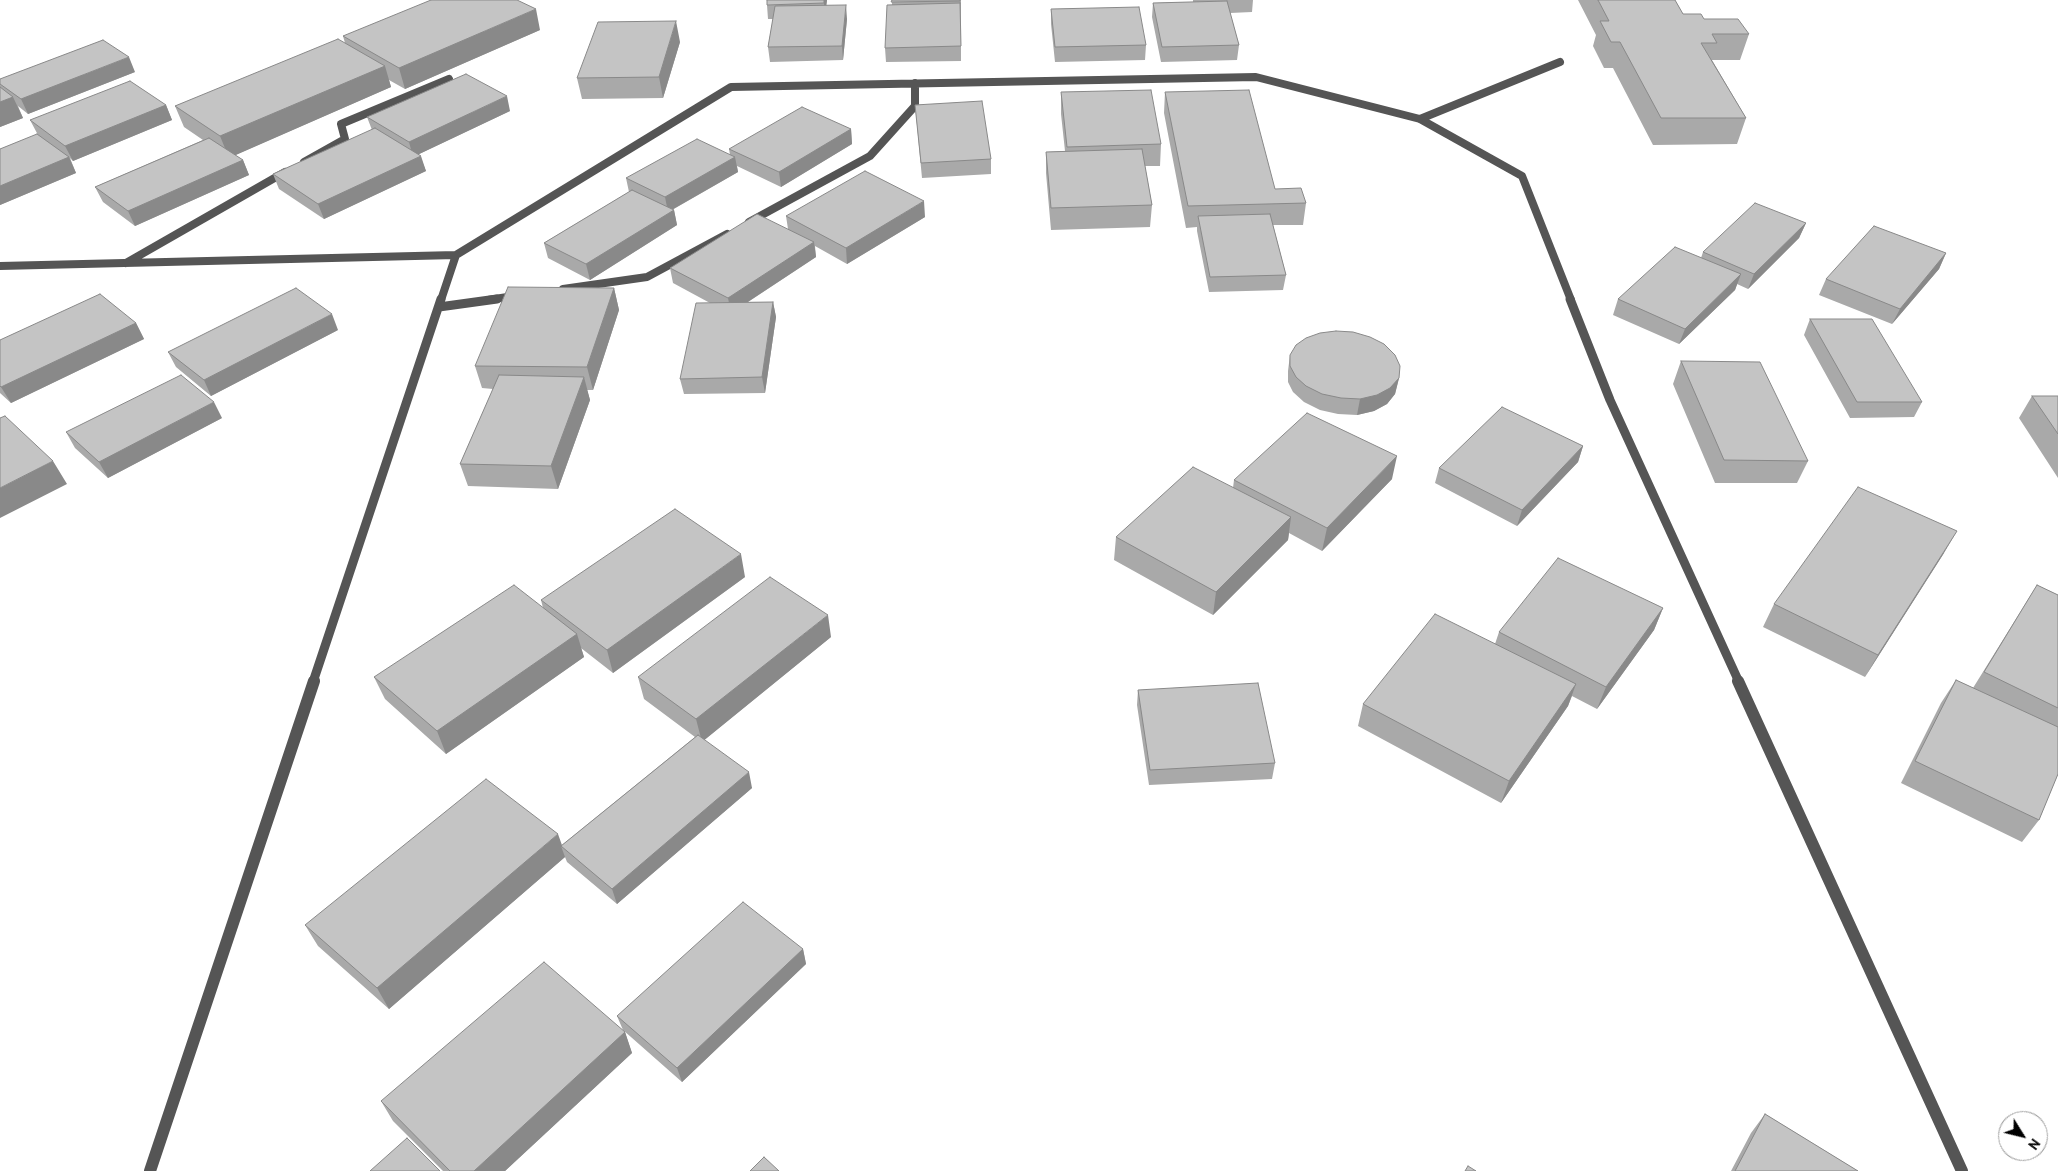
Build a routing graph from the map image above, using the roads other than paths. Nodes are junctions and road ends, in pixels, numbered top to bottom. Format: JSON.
{"nodes":[{"id":1,"x":1560,"y":62,"type":"dead end"},
{"id":2,"x":449,"y":79,"type":"edge"},
{"id":3,"x":915,"y":83,"type":"junction"},
{"id":4,"x":1420,"y":119,"type":"junction"},
{"id":5,"x":742,"y":226,"type":"edge"},
{"id":6,"x":733,"y":230,"type":"edge"},
{"id":7,"x":456,"y":255,"type":"junction"},
{"id":8,"x":125,"y":263,"type":"junction"},
{"id":9,"x":0,"y":266,"type":"edge"},
{"id":10,"x":552,"y":291,"type":"edge"},
{"id":11,"x":524,"y":295,"type":"edge"},
{"id":12,"x":439,"y":307,"type":"junction"},
{"id":13,"x":150,"y":1171,"type":"edge"},
{"id":14,"x":1962,"y":1171,"type":"edge"}],
"edges":[{"from":1,"to":4,"type":"street"},
{"from":2,"to":8,"type":"street"},
{"from":3,"to":4,"type":"street"},
{"from":3,"to":5,"type":"street"},
{"from":3,"to":7,"type":"street"},
{"from":4,"to":14,"type":"street"},
{"from":6,"to":10,"type":"street"},
{"from":7,"to":8,"type":"street"},
{"from":7,"to":12,"type":"street"},
{"from":8,"to":9,"type":"street"},
{"from":11,"to":12,"type":"street"},
{"from":12,"to":13,"type":"street"}]}
